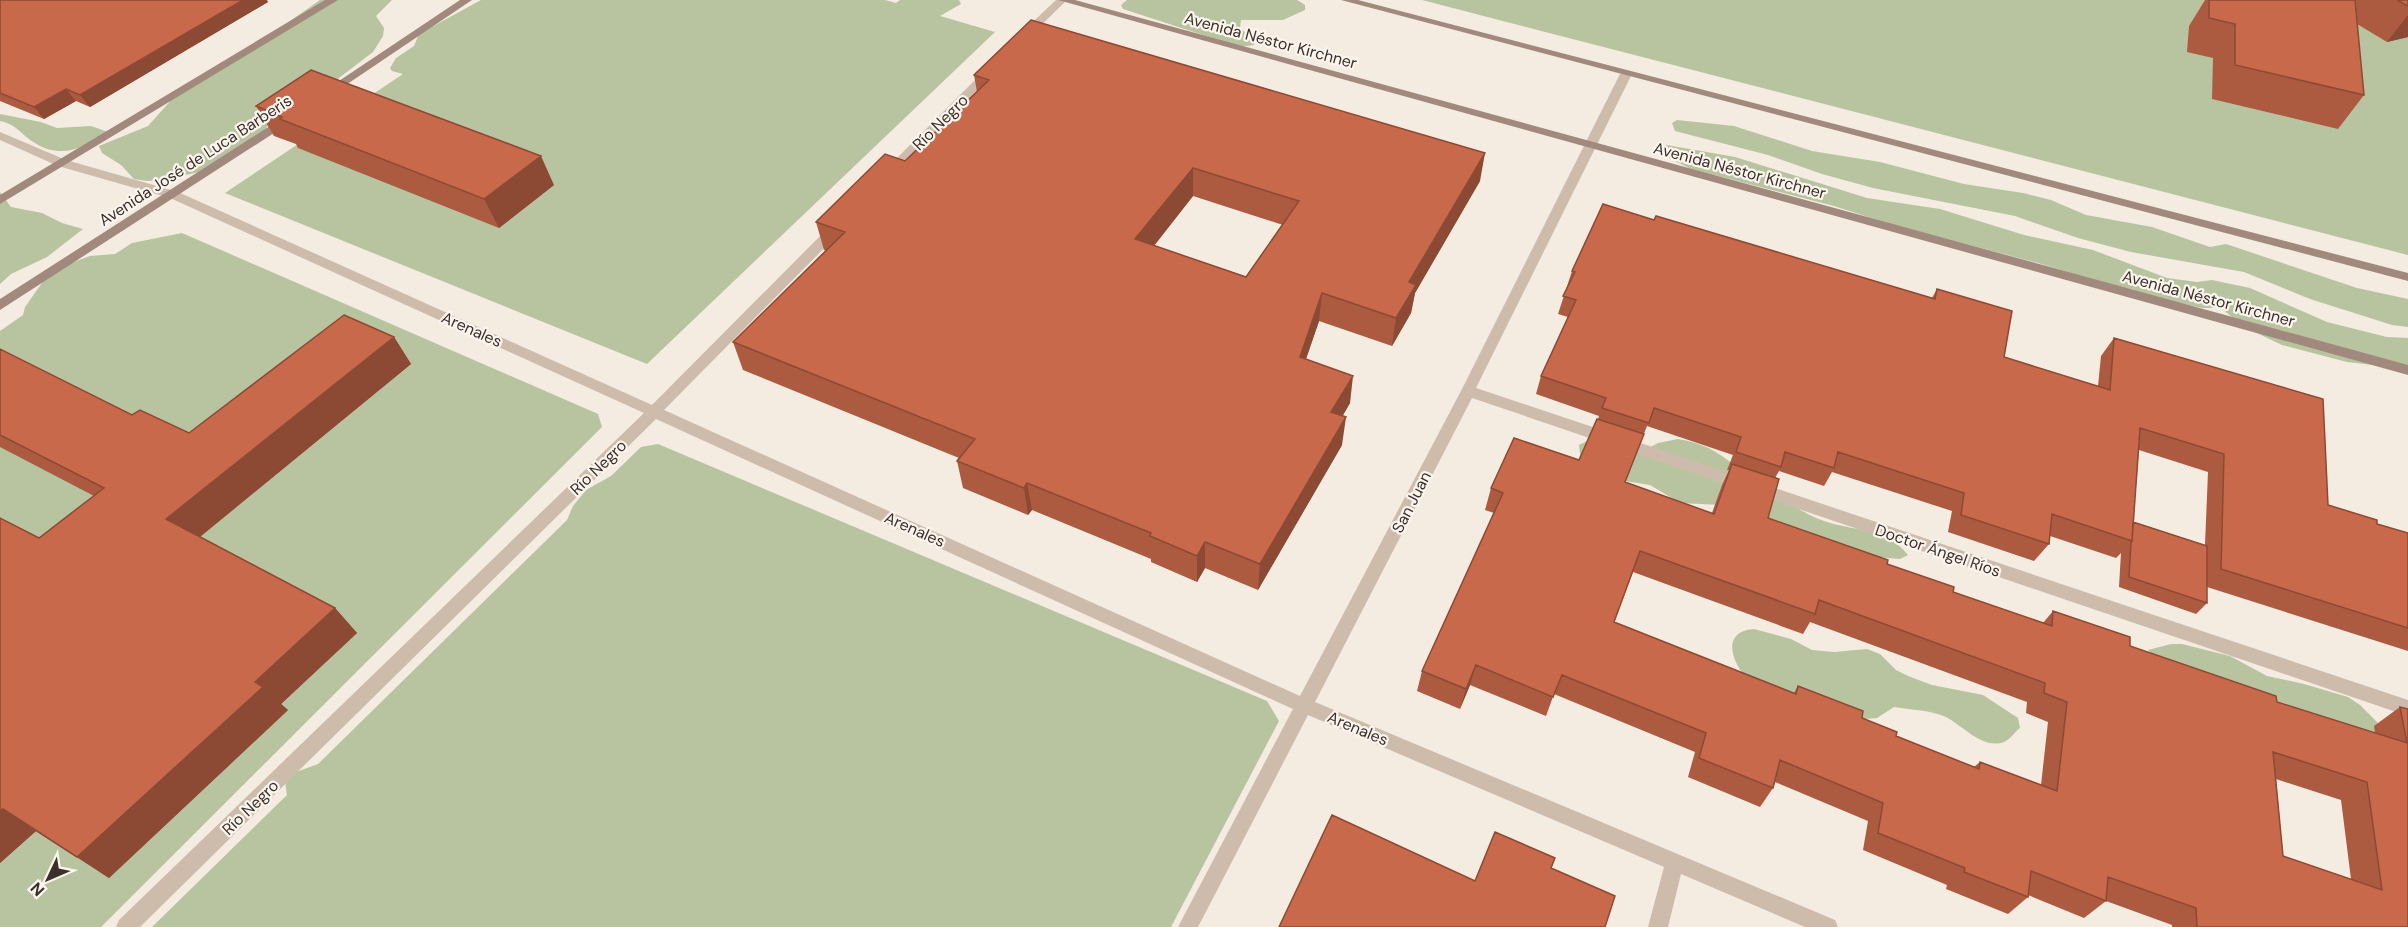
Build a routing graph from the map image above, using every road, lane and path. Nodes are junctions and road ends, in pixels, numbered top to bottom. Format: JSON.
{"nodes":[{"id":1,"x":333,"y":0,"type":"edge"},
{"id":2,"x":467,"y":0,"type":"edge"},
{"id":3,"x":1063,"y":0,"type":"edge"},
{"id":4,"x":1346,"y":0,"type":"edge"},
{"id":5,"x":1013,"y":48,"type":"edge"},
{"id":6,"x":996,"y":65,"type":"edge"},
{"id":7,"x":1626,"y":74,"type":"junction"},
{"id":8,"x":320,"y":97,"type":"edge"},
{"id":9,"x":301,"y":110,"type":"edge"},
{"id":10,"x":0,"y":136,"type":"edge"},
{"id":11,"x":1590,"y":145,"type":"junction"},
{"id":12,"x":62,"y":163,"type":"junction"},
{"id":13,"x":880,"y":183,"type":"edge"},
{"id":14,"x":174,"y":195,"type":"junction"},
{"id":15,"x":0,"y":201,"type":"edge"},
{"id":16,"x":847,"y":217,"type":"edge"},
{"id":17,"x":2408,"y":277,"type":"edge"},
{"id":18,"x":0,"y":305,"type":"edge"},
{"id":19,"x":2408,"y":370,"type":"edge"},
{"id":20,"x":1468,"y":392,"type":"junction"},
{"id":21,"x":656,"y":411,"type":"junction"},
{"id":22,"x":1305,"y":706,"type":"junction"},
{"id":23,"x":2408,"y":708,"type":"edge"},
{"id":24,"x":1675,"y":862,"type":"junction"},
{"id":25,"x":126,"y":927,"type":"edge"},
{"id":26,"x":1188,"y":927,"type":"edge"},
{"id":27,"x":1658,"y":927,"type":"edge"},
{"id":28,"x":1828,"y":927,"type":"edge"}],
"edges":[{"from":1,"to":12,"type":"main road"},
{"from":2,"to":8,"type":"main road"},
{"from":3,"to":5,"type":"street"},
{"from":3,"to":11,"type":"main road","name":"Avenida Néstor Kirchner"},
{"from":4,"to":7,"type":"main road"},
{"from":6,"to":13,"type":"street","name":"Río Negro"},
{"from":7,"to":11,"type":"street","name":"San Juan"},
{"from":7,"to":17,"type":"main road"},
{"from":9,"to":14,"type":"main road","name":"Avenida José de Luca Barberis"},
{"from":10,"to":12,"type":"street","name":"Arenales"},
{"from":11,"to":19,"type":"main road","name":"Avenida Néstor Kirchner"},
{"from":11,"to":20,"type":"street","name":"San Juan"},
{"from":12,"to":14,"type":"street","name":"Arenales"},
{"from":12,"to":15,"type":"main road"},
{"from":14,"to":18,"type":"main road","name":"Avenida José de Luca Barberis"},
{"from":14,"to":21,"type":"street","name":"Arenales"},
{"from":16,"to":21,"type":"street","name":"Río Negro"},
{"from":20,"to":22,"type":"street","name":"San Juan"},
{"from":20,"to":23,"type":"street","name":"Doctor Ángel Ríos"},
{"from":21,"to":22,"type":"street","name":"Arenales"},
{"from":21,"to":25,"type":"street","name":"Río Negro"},
{"from":22,"to":24,"type":"street","name":"Arenales"},
{"from":22,"to":26,"type":"street","name":"San Juan"},
{"from":24,"to":27,"type":"street"},
{"from":24,"to":28,"type":"street","name":"Arenales"}]}
